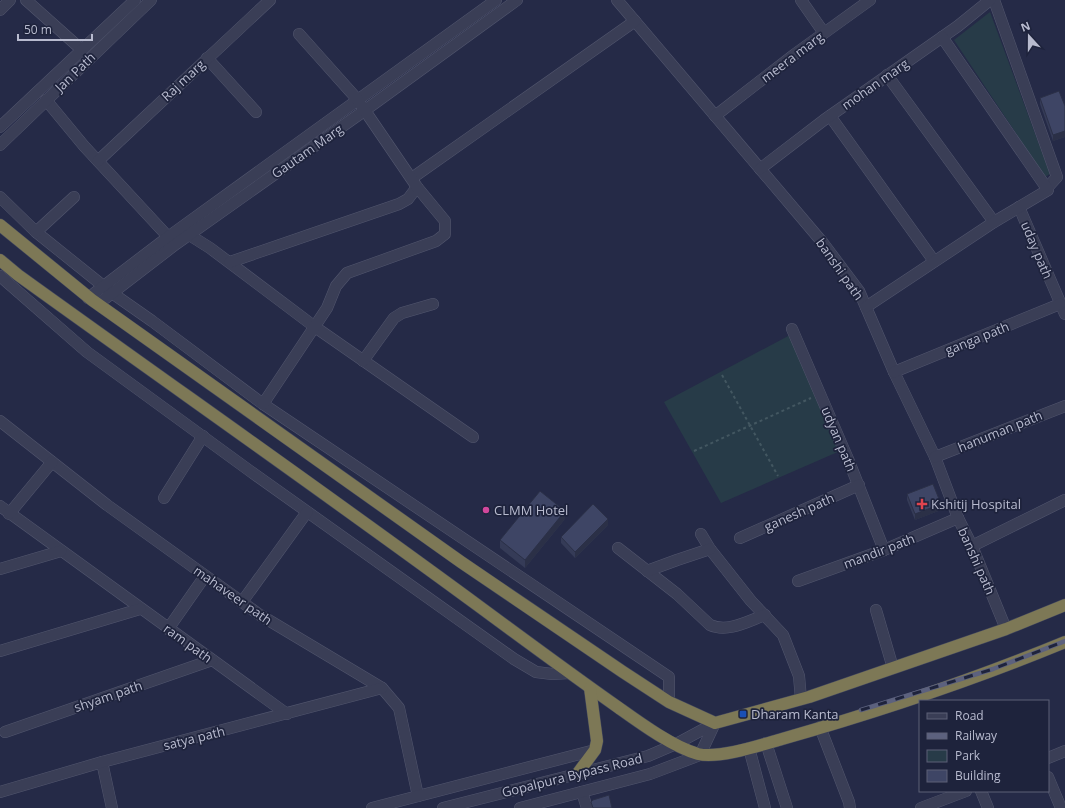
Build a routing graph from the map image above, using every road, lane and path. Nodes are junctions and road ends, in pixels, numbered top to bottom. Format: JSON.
{"nodes":[{"id":1,"x":10,"y":0,"type":"edge"},
{"id":2,"x":26,"y":0,"type":"edge"},
{"id":3,"x":135,"y":0,"type":"edge"},
{"id":4,"x":151,"y":0,"type":"edge"},
{"id":5,"x":268,"y":0,"type":"edge"},
{"id":6,"x":496,"y":0,"type":"edge"},
{"id":7,"x":517,"y":0,"type":"edge"},
{"id":8,"x":617,"y":0,"type":"edge"},
{"id":9,"x":801,"y":0,"type":"edge"},
{"id":10,"x":870,"y":0,"type":"edge"},
{"id":11,"x":990,"y":0,"type":"edge"},
{"id":12,"x":994,"y":0,"type":"edge"},
{"id":13,"x":0,"y":10,"type":"edge"},
{"id":14,"x":635,"y":22,"type":"junction"},
{"id":15,"x":824,"y":33,"type":"junction"},
{"id":16,"x":299,"y":34,"type":"dead end"},
{"id":17,"x":942,"y":37,"type":"junction"},
{"id":18,"x":82,"y":50,"type":"junction"},
{"id":19,"x":207,"y":58,"type":"junction"},
{"id":20,"x":887,"y":76,"type":"junction"},
{"id":21,"x":357,"y":99,"type":"junction"},
{"id":22,"x":46,"y":100,"type":"junction"},
{"id":23,"x":364,"y":111,"type":"junction"},
{"id":24,"x":256,"y":112,"type":"dead end"},
{"id":25,"x":715,"y":116,"type":"junction"},
{"id":26,"x":830,"y":116,"type":"junction"},
{"id":27,"x":0,"y":127,"type":"edge"},
{"id":28,"x":0,"y":145,"type":"edge"},
{"id":29,"x":98,"y":161,"type":"junction"},
{"id":30,"x":760,"y":169,"type":"junction"},
{"id":31,"x":414,"y":182,"type":"junction"},
{"id":32,"x":1047,"y":188,"type":"junction"},
{"id":33,"x":74,"y":196,"type":"dead end"},
{"id":34,"x":0,"y":197,"type":"edge"},
{"id":35,"x":1019,"y":207,"type":"junction"},
{"id":36,"x":994,"y":222,"type":"junction"},
{"id":37,"x":0,"y":224,"type":"edge"},
{"id":38,"x":36,"y":232,"type":"junction"},
{"id":39,"x":184,"y":232,"type":"junction"},
{"id":40,"x":172,"y":240,"type":"junction"},
{"id":41,"x":0,"y":260,"type":"edge"},
{"id":42,"x":934,"y":261,"type":"junction"},
{"id":43,"x":230,"y":262,"type":"junction"},
{"id":44,"x":18,"y":275,"type":"junction"},
{"id":45,"x":0,"y":276,"type":"edge"},
{"id":46,"x":4,"y":285,"type":"edge"},
{"id":47,"x":108,"y":290,"type":"junction"},
{"id":48,"x":93,"y":301,"type":"junction"},
{"id":49,"x":433,"y":304,"type":"dead end"},
{"id":50,"x":866,"y":307,"type":"junction"},
{"id":51,"x":1063,"y":309,"type":"edge"},
{"id":52,"x":315,"y":327,"type":"junction"},
{"id":53,"x":792,"y":329,"type":"dead end"},
{"id":54,"x":363,"y":360,"type":"junction"},
{"id":55,"x":894,"y":372,"type":"junction"},
{"id":56,"x":722,"y":375,"type":"dead end"},
{"id":57,"x":820,"y":394,"type":"junction"},
{"id":58,"x":263,"y":404,"type":"junction"},
{"id":59,"x":1065,"y":406,"type":"edge"},
{"id":60,"x":0,"y":421,"type":"edge"},
{"id":61,"x":751,"y":426,"type":"junction"},
{"id":62,"x":203,"y":436,"type":"junction"},
{"id":63,"x":473,"y":437,"type":"dead end"},
{"id":64,"x":694,"y":451,"type":"dead end"},
{"id":65,"x":936,"y":457,"type":"junction"},
{"id":66,"x":52,"y":462,"type":"junction"},
{"id":67,"x":778,"y":476,"type":"dead end"},
{"id":68,"x":859,"y":485,"type":"junction"},
{"id":69,"x":164,"y":498,"type":"dead end"},
{"id":70,"x":1065,"y":500,"type":"edge"},
{"id":71,"x":0,"y":506,"type":"edge"},
{"id":72,"x":307,"y":512,"type":"junction"},
{"id":73,"x":9,"y":514,"type":"junction"},
{"id":74,"x":958,"y":518,"type":"junction"},
{"id":75,"x":701,"y":534,"type":"dead end"},
{"id":76,"x":740,"y":538,"type":"dead end"},
{"id":77,"x":972,"y":546,"type":"junction"},
{"id":78,"x":618,"y":548,"type":"dead end"},
{"id":79,"x":710,"y":549,"type":"junction"},
{"id":80,"x":884,"y":550,"type":"junction"},
{"id":81,"x":61,"y":551,"type":"junction"},
{"id":82,"x":0,"y":569,"type":"edge"},
{"id":83,"x":647,"y":571,"type":"junction"},
{"id":84,"x":205,"y":576,"type":"junction"},
{"id":85,"x":798,"y":581,"type":"dead end"},
{"id":86,"x":242,"y":602,"type":"junction"},
{"id":87,"x":1065,"y":605,"type":"edge"},
{"id":88,"x":140,"y":608,"type":"junction"},
{"id":89,"x":876,"y":610,"type":"dead end"},
{"id":90,"x":765,"y":615,"type":"junction"},
{"id":91,"x":168,"y":629,"type":"junction"},
{"id":92,"x":1006,"y":629,"type":"junction"},
{"id":93,"x":1065,"y":642,"type":"edge"},
{"id":94,"x":0,"y":651,"type":"edge"},
{"id":95,"x":212,"y":660,"type":"junction"},
{"id":96,"x":893,"y":668,"type":"junction"},
{"id":97,"x":570,"y":673,"type":"junction"},
{"id":98,"x":382,"y":688,"type":"junction"},
{"id":99,"x":590,"y":688,"type":"junction"},
{"id":100,"x":801,"y":699,"type":"junction"},
{"id":101,"x":669,"y":702,"type":"junction"},
{"id":102,"x":287,"y":714,"type":"junction"},
{"id":103,"x":714,"y":723,"type":"junction"},
{"id":104,"x":820,"y":727,"type":"junction"},
{"id":105,"x":5,"y":732,"type":"dead end"},
{"id":106,"x":766,"y":743,"type":"junction"},
{"id":107,"x":676,"y":744,"type":"junction"},
{"id":108,"x":749,"y":748,"type":"junction"},
{"id":109,"x":595,"y":750,"type":"junction"},
{"id":110,"x":1065,"y":751,"type":"edge"},
{"id":111,"x":700,"y":755,"type":"junction"},
{"id":112,"x":1049,"y":758,"type":"edge"},
{"id":113,"x":102,"y":762,"type":"junction"},
{"id":114,"x":578,"y":773,"type":"junction"},
{"id":115,"x":1049,"y":779,"type":"edge"},
{"id":116,"x":0,"y":792,"type":"edge"},
{"id":117,"x":582,"y":792,"type":"junction"},
{"id":118,"x":963,"y":792,"type":"edge"},
{"id":119,"x":981,"y":792,"type":"edge"},
{"id":120,"x":418,"y":796,"type":"junction"},
{"id":121,"x":112,"y":808,"type":"edge"},
{"id":122,"x":372,"y":808,"type":"edge"},
{"id":123,"x":443,"y":808,"type":"edge"},
{"id":124,"x":520,"y":808,"type":"edge"},
{"id":125,"x":587,"y":808,"type":"edge"},
{"id":126,"x":765,"y":808,"type":"edge"},
{"id":127,"x":787,"y":808,"type":"edge"},
{"id":128,"x":850,"y":808,"type":"edge"},
{"id":129,"x":921,"y":808,"type":"edge"},
{"id":130,"x":988,"y":808,"type":"edge"},
{"id":131,"x":1061,"y":808,"type":"edge"}],
"edges":[{"from":1,"to":13,"type":"street"},
{"from":2,"to":18,"type":"street"},
{"from":3,"to":18,"type":"street","name":"Jan Path"},
{"from":4,"to":22,"type":"street","name":"Jan Path"},
{"from":5,"to":19,"type":"street","name":"Raj marg"},
{"from":6,"to":21,"type":"street"},
{"from":7,"to":23,"type":"street","name":"Gautam Marg"},
{"from":8,"to":14,"type":"street","name":"banshi path"},
{"from":9,"to":15,"type":"street"},
{"from":10,"to":15,"type":"street","name":"meera marg"},
{"from":11,"to":17,"type":"street","name":"mohan marg"},
{"from":12,"to":32,"type":"street"},
{"from":14,"to":25,"type":"street","name":"banshi path"},
{"from":14,"to":31,"type":"street"},
{"from":15,"to":25,"type":"street","name":"meera marg"},
{"from":16,"to":21,"type":"street"},
{"from":17,"to":20,"type":"street","name":"mohan marg"},
{"from":17,"to":32,"type":"street"},
{"from":18,"to":27,"type":"street","name":"Jan Path"},
{"from":19,"to":24,"type":"street"},
{"from":19,"to":29,"type":"street","name":"Raj marg"},
{"from":20,"to":26,"type":"street","name":"mohan marg"},
{"from":20,"to":36,"type":"street"},
{"from":21,"to":23,"type":"street"},
{"from":21,"to":39,"type":"street"},
{"from":22,"to":28,"type":"street","name":"Jan Path"},
{"from":22,"to":29,"type":"street"},
{"from":23,"to":31,"type":"street"},
{"from":23,"to":39,"type":"street","name":"Gautam Marg"},
{"from":25,"to":30,"type":"street","name":"banshi path"},
{"from":26,"to":30,"type":"street","name":"mohan marg"},
{"from":26,"to":42,"type":"street"},
{"from":29,"to":40,"type":"street"},
{"from":30,"to":50,"type":"street","name":"banshi path"},
{"from":31,"to":43,"type":"street"},
{"from":31,"to":52,"type":"street"},
{"from":32,"to":35,"type":"street"},
{"from":33,"to":38,"type":"street"},
{"from":34,"to":38,"type":"street"},
{"from":35,"to":36,"type":"street"},
{"from":35,"to":51,"type":"street","name":"uday path"},
{"from":36,"to":42,"type":"street"},
{"from":37,"to":48,"type":"highway"},
{"from":38,"to":47,"type":"street"},
{"from":39,"to":40,"type":"street","name":"Gautam Marg"},
{"from":39,"to":43,"type":"street"},
{"from":40,"to":47,"type":"street","name":"Gautam Marg"},
{"from":41,"to":44,"type":"highway"},
{"from":42,"to":50,"type":"street"},
{"from":43,"to":52,"type":"street"},
{"from":44,"to":46,"type":"street"},
{"from":44,"to":97,"type":"highway"},
{"from":45,"to":46,"type":"street"},
{"from":46,"to":62,"type":"street"},
{"from":47,"to":48,"type":"street","name":"Gautam Marg"},
{"from":47,"to":58,"type":"street"},
{"from":48,"to":101,"type":"highway"},
{"from":49,"to":54,"type":"street"},
{"from":50,"to":55,"type":"street","name":"banshi path"},
{"from":51,"to":55,"type":"street","name":"ganga path"},
{"from":52,"to":54,"type":"street"},
{"from":52,"to":58,"type":"street"},
{"from":53,"to":57,"type":"street","name":"udyan path"},
{"from":54,"to":63,"type":"street"},
{"from":55,"to":65,"type":"street","name":"banshi path"},
{"from":56,"to":61,"type":"path"},
{"from":57,"to":61,"type":"path"},
{"from":57,"to":68,"type":"street","name":"udyan path"},
{"from":58,"to":101,"type":"street"},
{"from":59,"to":65,"type":"street","name":"hanuman path"},
{"from":60,"to":66,"type":"street","name":"mahaveer path"},
{"from":61,"to":64,"type":"path"},
{"from":61,"to":67,"type":"path"},
{"from":62,"to":69,"type":"street"},
{"from":62,"to":72,"type":"street"},
{"from":65,"to":74,"type":"street","name":"banshi path"},
{"from":66,"to":73,"type":"street"},
{"from":66,"to":84,"type":"street","name":"mahaveer path"},
{"from":68,"to":76,"type":"street","name":"ganesh path"},
{"from":68,"to":80,"type":"street","name":"udyan path"},
{"from":70,"to":77,"type":"street"},
{"from":71,"to":73,"type":"street","name":"ram path"},
{"from":72,"to":86,"type":"street"},
{"from":72,"to":97,"type":"street"},
{"from":73,"to":81,"type":"street","name":"ram path"},
{"from":74,"to":77,"type":"street","name":"banshi path"},
{"from":74,"to":80,"type":"street","name":"mandir path"},
{"from":75,"to":79,"type":"street"},
{"from":77,"to":92,"type":"street","name":"banshi path"},
{"from":78,"to":83,"type":"street"},
{"from":79,"to":83,"type":"street"},
{"from":79,"to":90,"type":"street"},
{"from":80,"to":85,"type":"street","name":"mandir path"},
{"from":81,"to":82,"type":"street"},
{"from":81,"to":88,"type":"street","name":"ram path"},
{"from":83,"to":90,"type":"street"},
{"from":84,"to":86,"type":"street","name":"mahaveer path"},
{"from":84,"to":91,"type":"street"},
{"from":86,"to":98,"type":"street","name":"mahaveer path"},
{"from":87,"to":92,"type":"highway"},
{"from":88,"to":91,"type":"street","name":"ram path"},
{"from":88,"to":94,"type":"street"},
{"from":89,"to":96,"type":"street"},
{"from":90,"to":100,"type":"street"},
{"from":91,"to":95,"type":"street","name":"ram path"},
{"from":92,"to":96,"type":"highway"},
{"from":93,"to":104,"type":"highway"},
{"from":95,"to":102,"type":"street","name":"ram path"},
{"from":95,"to":105,"type":"street","name":"shyam path"},
{"from":96,"to":100,"type":"highway"},
{"from":97,"to":99,"type":"highway"},
{"from":98,"to":102,"type":"street"},
{"from":98,"to":120,"type":"street","name":"mahaveer path"},
{"from":99,"to":107,"type":"highway"},
{"from":99,"to":109,"type":"highway"},
{"from":100,"to":103,"type":"highway"},
{"from":101,"to":103,"type":"highway"},
{"from":102,"to":113,"type":"street","name":"satya path"},
{"from":103,"to":107,"type":"street","name":"Gopalpura Bypass Road"},
{"from":103,"to":111,"type":"street"},
{"from":104,"to":106,"type":"highway"},
{"from":104,"to":128,"type":"street"},
{"from":106,"to":108,"type":"highway"},
{"from":106,"to":127,"type":"street"},
{"from":107,"to":111,"type":"highway"},
{"from":107,"to":114,"type":"street","name":"Gopalpura Bypass Road"},
{"from":108,"to":111,"type":"highway"},
{"from":108,"to":126,"type":"street"},
{"from":109,"to":114,"type":"highway"},
{"from":109,"to":120,"type":"street"},
{"from":110,"to":112,"type":"street"},
{"from":111,"to":117,"type":"street","name":"Gopalpura Bypass Road"},
{"from":113,"to":116,"type":"street","name":"satya path"},
{"from":113,"to":121,"type":"street"},
{"from":114,"to":123,"type":"street","name":"Gopalpura Bypass Road"},
{"from":115,"to":131,"type":"street"},
{"from":117,"to":124,"type":"street","name":"Gopalpura Bypass Road"},
{"from":117,"to":125,"type":"street"},
{"from":118,"to":129,"type":"street"},
{"from":119,"to":130,"type":"street"},
{"from":120,"to":122,"type":"street"}]}
